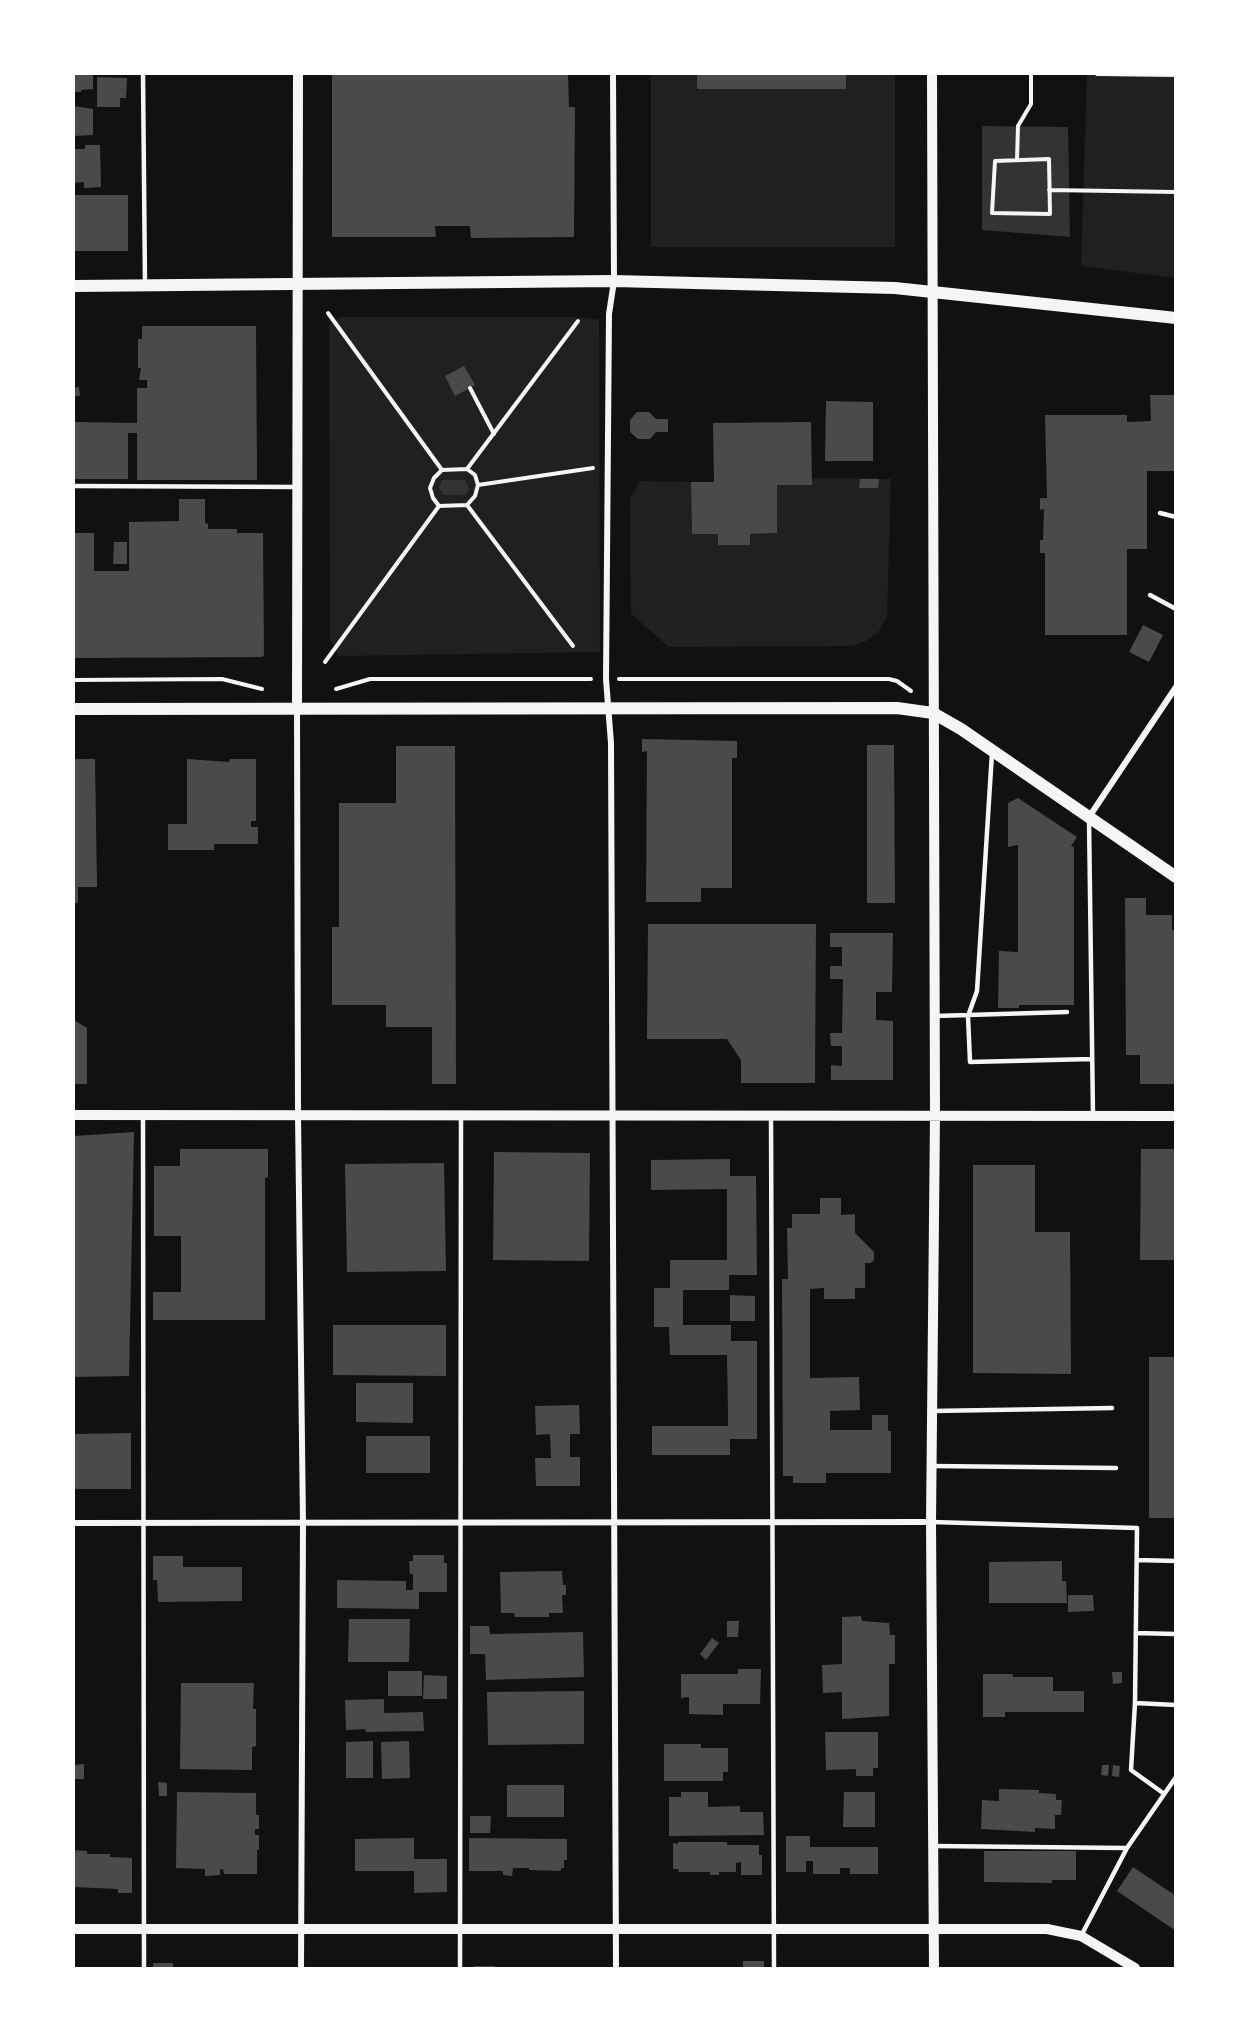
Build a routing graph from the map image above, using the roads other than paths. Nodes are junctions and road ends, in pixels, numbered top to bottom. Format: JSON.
{"nodes":[{"id":1,"x":143,"y":74,"type":"edge"},
{"id":2,"x":298,"y":74,"type":"edge"},
{"id":3,"x":613,"y":74,"type":"edge"},
{"id":4,"x":932,"y":74,"type":"edge"},
{"id":5,"x":614,"y":281,"type":"junction"},
{"id":6,"x":298,"y":284,"type":"junction"},
{"id":7,"x":74,"y":286,"type":"edge"},
{"id":8,"x":145,"y":286,"type":"junction"},
{"id":9,"x":932,"y":291,"type":"junction"},
{"id":10,"x":1176,"y":318,"type":"edge"},
{"id":11,"x":74,"y":486,"type":"edge"},
{"id":12,"x":298,"y":487,"type":"junction"},
{"id":13,"x":1160,"y":513,"type":"dead end"},
{"id":14,"x":1176,"y":517,"type":"edge"},
{"id":15,"x":1150,"y":595,"type":"dead end"},
{"id":16,"x":1176,"y":609,"type":"edge"},
{"id":17,"x":1176,"y":687,"type":"edge"},
{"id":18,"x":609,"y":708,"type":"junction"},
{"id":19,"x":74,"y":709,"type":"edge"},
{"id":20,"x":297,"y":709,"type":"junction"},
{"id":21,"x":933,"y":713,"type":"junction"},
{"id":22,"x":992,"y":750,"type":"junction"},
{"id":23,"x":1089,"y":817,"type":"junction"},
{"id":24,"x":1176,"y":877,"type":"edge"},
{"id":25,"x":1067,"y":1012,"type":"dead end"},
{"id":26,"x":934,"y":1016,"type":"junction"},
{"id":27,"x":968,"y":1016,"type":"junction"},
{"id":28,"x":1092,"y":1059,"type":"junction"},
{"id":29,"x":74,"y":1115,"type":"edge"},
{"id":30,"x":143,"y":1115,"type":"junction"},
{"id":31,"x":298,"y":1115,"type":"junction"},
{"id":32,"x":462,"y":1116,"type":"junction"},
{"id":33,"x":614,"y":1116,"type":"junction"},
{"id":34,"x":771,"y":1116,"type":"junction"},
{"id":35,"x":935,"y":1116,"type":"junction"},
{"id":36,"x":1092,"y":1116,"type":"junction"},
{"id":37,"x":1176,"y":1116,"type":"edge"},
{"id":38,"x":1112,"y":1408,"type":"dead end"},
{"id":39,"x":933,"y":1411,"type":"junction"},
{"id":40,"x":932,"y":1466,"type":"junction"},
{"id":41,"x":1116,"y":1468,"type":"dead end"},
{"id":42,"x":615,"y":1522,"type":"junction"},
{"id":43,"x":931,"y":1522,"type":"junction"},
{"id":44,"x":74,"y":1523,"type":"edge"},
{"id":45,"x":144,"y":1523,"type":"junction"},
{"id":46,"x":303,"y":1523,"type":"junction"},
{"id":47,"x":461,"y":1523,"type":"junction"},
{"id":48,"x":772,"y":1523,"type":"junction"},
{"id":49,"x":1137,"y":1560,"type":"junction"},
{"id":50,"x":1176,"y":1561,"type":"edge"},
{"id":51,"x":1136,"y":1633,"type":"junction"},
{"id":52,"x":1176,"y":1634,"type":"edge"},
{"id":53,"x":1135,"y":1703,"type":"junction"},
{"id":54,"x":1176,"y":1705,"type":"edge"},
{"id":55,"x":1176,"y":1777,"type":"edge"},
{"id":56,"x":1163,"y":1793,"type":"junction"},
{"id":57,"x":933,"y":1846,"type":"junction"},
{"id":58,"x":1127,"y":1848,"type":"junction"},
{"id":59,"x":74,"y":1929,"type":"edge"},
{"id":60,"x":144,"y":1929,"type":"junction"},
{"id":61,"x":301,"y":1929,"type":"junction"},
{"id":62,"x":460,"y":1929,"type":"junction"},
{"id":63,"x":616,"y":1929,"type":"junction"},
{"id":64,"x":774,"y":1929,"type":"junction"},
{"id":65,"x":933,"y":1929,"type":"junction"},
{"id":66,"x":1081,"y":1936,"type":"junction"},
{"id":67,"x":144,"y":1968,"type":"edge"},
{"id":68,"x":301,"y":1968,"type":"edge"},
{"id":69,"x":460,"y":1968,"type":"edge"},
{"id":70,"x":616,"y":1968,"type":"edge"},
{"id":71,"x":774,"y":1968,"type":"edge"},
{"id":72,"x":934,"y":1968,"type":"edge"},
{"id":73,"x":1135,"y":1968,"type":"edge"}],
"edges":[{"from":1,"to":8,"type":"lane"},
{"from":2,"to":6,"type":"street"},
{"from":3,"to":5,"type":"street"},
{"from":4,"to":9,"type":"street"},
{"from":5,"to":6,"type":"main road"},
{"from":5,"to":9,"type":"main road"},
{"from":5,"to":18,"type":"street"},
{"from":6,"to":8,"type":"main road"},
{"from":6,"to":12,"type":"street"},
{"from":7,"to":8,"type":"main road"},
{"from":9,"to":10,"type":"main road"},
{"from":9,"to":21,"type":"street"},
{"from":11,"to":12,"type":"lane"},
{"from":12,"to":20,"type":"street"},
{"from":13,"to":14,"type":"lane"},
{"from":15,"to":16,"type":"lane"},
{"from":17,"to":23,"type":"street"},
{"from":18,"to":20,"type":"main road"},
{"from":18,"to":21,"type":"main road"},
{"from":18,"to":33,"type":"street"},
{"from":19,"to":20,"type":"main road"},
{"from":20,"to":31,"type":"street"},
{"from":21,"to":22,"type":"main road"},
{"from":21,"to":26,"type":"street"},
{"from":22,"to":23,"type":"main road"},
{"from":22,"to":27,"type":"lane"},
{"from":23,"to":24,"type":"main road"},
{"from":23,"to":28,"type":"lane"},
{"from":25,"to":27,"type":"lane"},
{"from":26,"to":27,"type":"lane"},
{"from":26,"to":35,"type":"street"},
{"from":27,"to":28,"type":"lane"},
{"from":28,"to":36,"type":"lane"},
{"from":29,"to":30,"type":"street"},
{"from":30,"to":31,"type":"street"},
{"from":30,"to":45,"type":"lane"},
{"from":31,"to":32,"type":"street"},
{"from":31,"to":46,"type":"street"},
{"from":32,"to":33,"type":"street"},
{"from":32,"to":47,"type":"lane"},
{"from":33,"to":34,"type":"street"},
{"from":33,"to":42,"type":"street"},
{"from":34,"to":35,"type":"street"},
{"from":34,"to":48,"type":"lane"},
{"from":35,"to":36,"type":"street"},
{"from":35,"to":39,"type":"street"},
{"from":36,"to":37,"type":"street"},
{"from":38,"to":39,"type":"lane"},
{"from":39,"to":40,"type":"street"},
{"from":40,"to":41,"type":"lane"},
{"from":40,"to":43,"type":"street"},
{"from":42,"to":47,"type":"street"},
{"from":42,"to":48,"type":"street"},
{"from":42,"to":63,"type":"street"},
{"from":43,"to":48,"type":"street"},
{"from":43,"to":49,"type":"lane"},
{"from":43,"to":57,"type":"street"},
{"from":44,"to":45,"type":"street"},
{"from":45,"to":46,"type":"street"},
{"from":45,"to":60,"type":"lane"},
{"from":46,"to":47,"type":"street"},
{"from":46,"to":61,"type":"street"},
{"from":47,"to":62,"type":"lane"},
{"from":48,"to":64,"type":"lane"},
{"from":49,"to":50,"type":"lane"},
{"from":49,"to":51,"type":"lane"},
{"from":51,"to":52,"type":"lane"},
{"from":51,"to":53,"type":"lane"},
{"from":53,"to":54,"type":"lane"},
{"from":53,"to":56,"type":"lane"},
{"from":55,"to":56,"type":"lane"},
{"from":56,"to":58,"type":"lane"},
{"from":57,"to":58,"type":"lane"},
{"from":57,"to":65,"type":"street"},
{"from":58,"to":66,"type":"lane"},
{"from":59,"to":60,"type":"street"},
{"from":60,"to":61,"type":"street"},
{"from":60,"to":67,"type":"lane"},
{"from":61,"to":62,"type":"street"},
{"from":61,"to":68,"type":"street"},
{"from":62,"to":63,"type":"street"},
{"from":62,"to":69,"type":"lane"},
{"from":63,"to":64,"type":"street"},
{"from":63,"to":70,"type":"street"},
{"from":64,"to":65,"type":"street"},
{"from":64,"to":71,"type":"lane"},
{"from":65,"to":66,"type":"street"},
{"from":65,"to":72,"type":"street"},
{"from":66,"to":73,"type":"street"}]}
